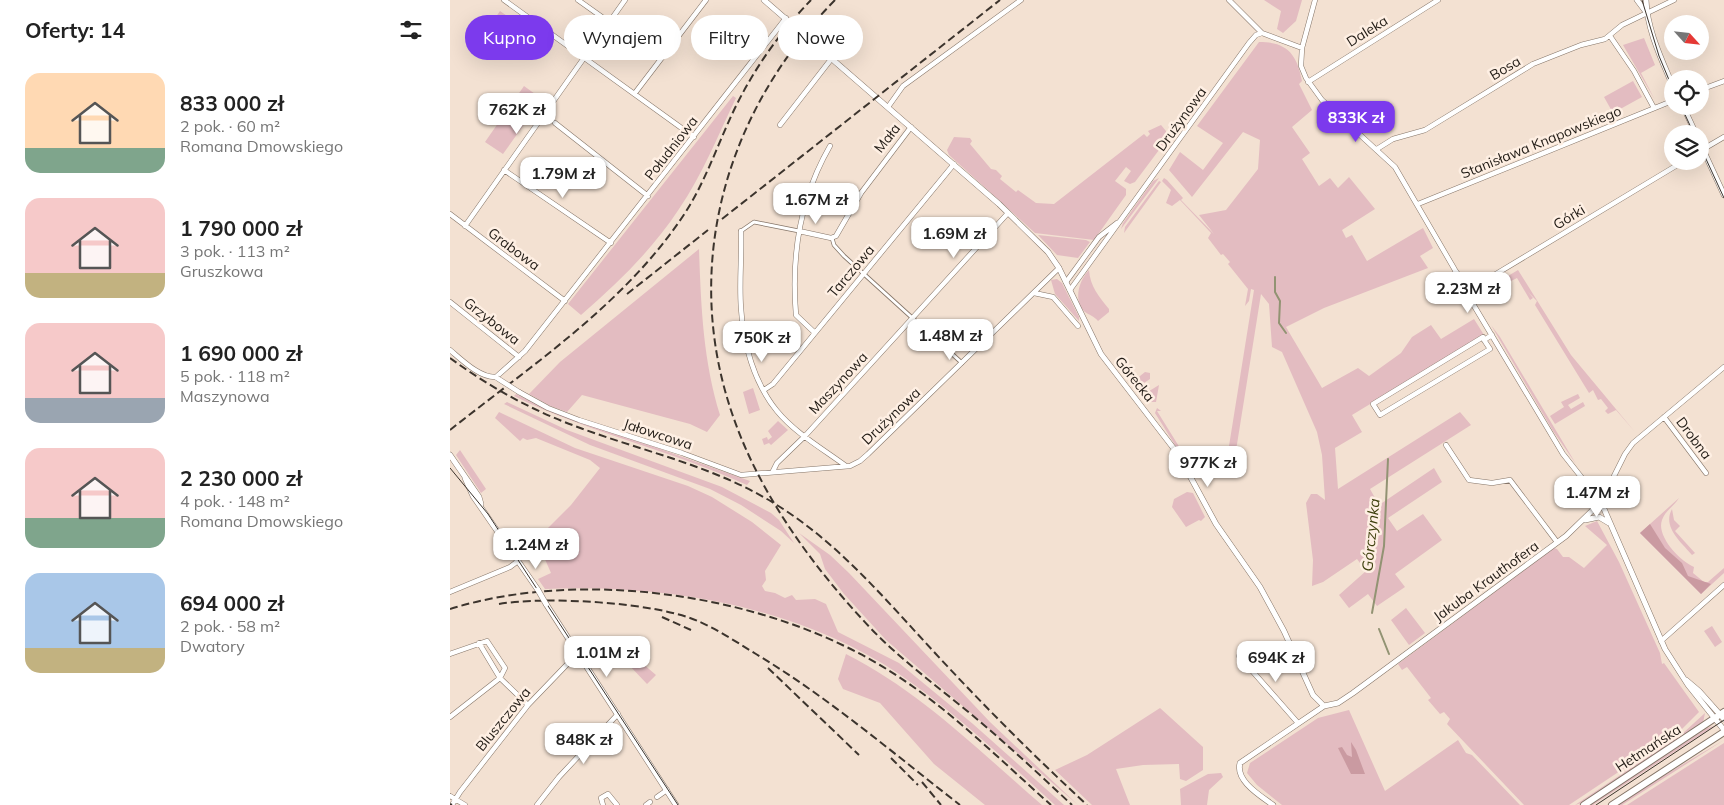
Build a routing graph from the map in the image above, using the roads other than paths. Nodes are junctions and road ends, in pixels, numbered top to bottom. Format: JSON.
{"nodes":[{"id":1,"x":504,"y":0,"type":"edge"},
{"id":2,"x":578,"y":0,"type":"edge"},
{"id":3,"x":625,"y":0,"type":"edge"},
{"id":4,"x":706,"y":0,"type":"edge"},
{"id":5,"x":764,"y":0,"type":"edge"},
{"id":6,"x":1021,"y":0,"type":"edge"},
{"id":7,"x":1229,"y":0,"type":"edge"},
{"id":8,"x":1315,"y":0,"type":"edge"},
{"id":9,"x":1438,"y":0,"type":"edge"},
{"id":10,"x":1637,"y":0,"type":"edge"},
{"id":11,"x":1646,"y":0,"type":"edge"},
{"id":12,"x":1674,"y":0,"type":"edge"},
{"id":13,"x":1646,"y":12,"type":"junction"},
{"id":14,"x":599,"y":15,"type":"edge"},
{"id":15,"x":614,"y":15,"type":"edge"},
{"id":16,"x":782,"y":15,"type":"edge"},
{"id":17,"x":778,"y":28,"type":"edge"},
{"id":18,"x":1262,"y":33,"type":"junction"},
{"id":19,"x":1610,"y":36,"type":"junction"},
{"id":20,"x":564,"y":42,"type":"edge"},
{"id":21,"x":1302,"y":48,"type":"junction"},
{"id":22,"x":583,"y":60,"type":"edge"},
{"id":23,"x":589,"y":60,"type":"edge"},
{"id":24,"x":830,"y":60,"type":"edge"},
{"id":25,"x":834,"y":60,"type":"edge"},
{"id":26,"x":1667,"y":70,"type":"edge"},
{"id":27,"x":1724,"y":81,"type":"edge"},
{"id":28,"x":1308,"y":82,"type":"junction"},
{"id":29,"x":1709,"y":87,"type":"edge"},
{"id":30,"x":635,"y":93,"type":"junction"},
{"id":31,"x":1664,"y":104,"type":"edge"},
{"id":32,"x":888,"y":107,"type":"junction"},
{"id":33,"x":1654,"y":108,"type":"junction"},
{"id":34,"x":555,"y":123,"type":"dead end"},
{"id":35,"x":780,"y":124,"type":"dead end"},
{"id":36,"x":911,"y":126,"type":"junction"},
{"id":37,"x":694,"y":137,"type":"junction"},
{"id":38,"x":1724,"y":137,"type":"edge"},
{"id":39,"x":1709,"y":144,"type":"edge"},
{"id":40,"x":830,"y":146,"type":"dead end"},
{"id":41,"x":1377,"y":149,"type":"junction"},
{"id":42,"x":954,"y":164,"type":"junction"},
{"id":43,"x":1709,"y":164,"type":"edge"},
{"id":44,"x":504,"y":170,"type":"junction"},
{"id":45,"x":1669,"y":170,"type":"edge"},
{"id":46,"x":1724,"y":195,"type":"edge"},
{"id":47,"x":648,"y":196,"type":"junction"},
{"id":48,"x":1418,"y":204,"type":"junction"},
{"id":49,"x":1008,"y":213,"type":"junction"},
{"id":50,"x":450,"y":214,"type":"edge"},
{"id":51,"x":1120,"y":221,"type":"junction"},
{"id":52,"x":465,"y":226,"type":"junction"},
{"id":53,"x":741,"y":231,"type":"joint"},
{"id":54,"x":799,"y":232,"type":"junction"},
{"id":55,"x":832,"y":238,"type":"junction"},
{"id":56,"x":611,"y":243,"type":"junction"},
{"id":57,"x":1059,"y":268,"type":"junction"},
{"id":58,"x":864,"y":274,"type":"junction"},
{"id":59,"x":1066,"y":282,"type":"junction"},
{"id":60,"x":1070,"y":290,"type":"junction"},
{"id":61,"x":1465,"y":290,"type":"junction"},
{"id":62,"x":1034,"y":292,"type":"junction"},
{"id":63,"x":450,"y":302,"type":"edge"},
{"id":64,"x":565,"y":302,"type":"junction"},
{"id":65,"x":913,"y":318,"type":"junction"},
{"id":66,"x":1078,"y":326,"type":"dead end"},
{"id":67,"x":815,"y":333,"type":"junction"},
{"id":68,"x":1492,"y":335,"type":"junction"},
{"id":69,"x":1484,"y":340,"type":"junction"},
{"id":70,"x":450,"y":350,"type":"edge"},
{"id":71,"x":519,"y":357,"type":"junction"},
{"id":72,"x":962,"y":363,"type":"junction"},
{"id":73,"x":1724,"y":367,"type":"edge"},
{"id":74,"x":495,"y":378,"type":"junction"},
{"id":75,"x":764,"y":390,"type":"junction"},
{"id":76,"x":1664,"y":417,"type":"junction"},
{"id":77,"x":805,"y":436,"type":"junction"},
{"id":78,"x":1446,"y":445,"type":"dead end"},
{"id":79,"x":450,"y":456,"type":"edge"},
{"id":80,"x":846,"y":466,"type":"junction"},
{"id":81,"x":773,"y":471,"type":"junction"},
{"id":82,"x":1706,"y":473,"type":"dead end"},
{"id":83,"x":1601,"y":502,"type":"junction"},
{"id":84,"x":1584,"y":521,"type":"junction"},
{"id":85,"x":1611,"y":525,"type":"junction"},
{"id":86,"x":1557,"y":542,"type":"junction"},
{"id":87,"x":518,"y":561,"type":"junction"},
{"id":88,"x":1724,"y":584,"type":"edge"},
{"id":89,"x":450,"y":592,"type":"edge"},
{"id":90,"x":1661,"y":642,"type":"junction"},
{"id":91,"x":479,"y":643,"type":"junction"},
{"id":92,"x":578,"y":653,"type":"junction"},
{"id":93,"x":450,"y":654,"type":"edge"},
{"id":94,"x":1239,"y":656,"type":"dead end"},
{"id":95,"x":500,"y":678,"type":"junction"},
{"id":96,"x":528,"y":705,"type":"junction"},
{"id":97,"x":1324,"y":706,"type":"junction"},
{"id":98,"x":618,"y":714,"type":"junction"},
{"id":99,"x":1721,"y":716,"type":"edge"},
{"id":100,"x":450,"y":717,"type":"edge"},
{"id":101,"x":1298,"y":723,"type":"junction"},
{"id":102,"x":1724,"y":731,"type":"edge"},
{"id":103,"x":667,"y":790,"type":"junction"},
{"id":104,"x":450,"y":796,"type":"edge"},
{"id":105,"x":657,"y":797,"type":"dead end"},
{"id":106,"x":456,"y":799,"type":"junction"},
{"id":107,"x":540,"y":800,"type":"junction"},
{"id":108,"x":452,"y":805,"type":"edge"},
{"id":109,"x":465,"y":805,"type":"edge"},
{"id":110,"x":537,"y":805,"type":"edge"},
{"id":111,"x":544,"y":805,"type":"edge"},
{"id":112,"x":603,"y":805,"type":"edge"},
{"id":113,"x":617,"y":805,"type":"edge"},
{"id":114,"x":676,"y":805,"type":"edge"},
{"id":115,"x":1273,"y":805,"type":"edge"},
{"id":116,"x":1584,"y":805,"type":"edge"},
{"id":117,"x":1612,"y":805,"type":"edge"}],
"edges":[{"from":1,"to":20,"type":"street"},
{"from":2,"to":14,"type":"street"},
{"from":3,"to":15,"type":"street"},
{"from":4,"to":30,"type":"street"},
{"from":5,"to":16,"type":"street","name":"Górecka"},
{"from":6,"to":32,"type":"street"},
{"from":7,"to":18,"type":"street"},
{"from":8,"to":21,"type":"street"},
{"from":9,"to":28,"type":"street","name":"Daleka"},
{"from":10,"to":13,"type":"street"},
{"from":11,"to":13,"type":"street"},
{"from":12,"to":13,"type":"street","name":"Bosa"},
{"from":13,"to":19,"type":"street","name":"Bosa"},
{"from":13,"to":26,"type":"street"},
{"from":17,"to":37,"type":"street","name":"Południowa"},
{"from":18,"to":21,"type":"street"},
{"from":18,"to":51,"type":"street","name":"Drużynowa"},
{"from":19,"to":33,"type":"street"},
{"from":19,"to":41,"type":"street","name":"Bosa"},
{"from":21,"to":28,"type":"street"},
{"from":22,"to":44,"type":"street"},
{"from":23,"to":30,"type":"street"},
{"from":24,"to":35,"type":"street"},
{"from":25,"to":32,"type":"street","name":"Górecka"},
{"from":27,"to":29,"type":"street"},
{"from":28,"to":41,"type":"street"},
{"from":30,"to":37,"type":"street"},
{"from":31,"to":33,"type":"street","name":"Stanisława Knapowskiego"},
{"from":32,"to":36,"type":"street","name":"Górecka"},
{"from":33,"to":48,"type":"street","name":"Stanisława Knapowskiego"},
{"from":34,"to":47,"type":"street"},
{"from":36,"to":42,"type":"street","name":"Górecka"},
{"from":36,"to":55,"type":"street","name":"Mała"},
{"from":37,"to":47,"type":"street","name":"Południowa"},
{"from":38,"to":39,"type":"street"},
{"from":40,"to":54,"type":"street"},
{"from":41,"to":48,"type":"street"},
{"from":42,"to":49,"type":"street","name":"Górecka"},
{"from":42,"to":58,"type":"street","name":"Tarczowa"},
{"from":43,"to":46,"type":"street"},
{"from":44,"to":52,"type":"street"},
{"from":44,"to":56,"type":"street"},
{"from":45,"to":61,"type":"street","name":"Górki"},
{"from":47,"to":56,"type":"street","name":"Południowa"},
{"from":48,"to":61,"type":"street"},
{"from":49,"to":57,"type":"street","name":"Górecka"},
{"from":49,"to":65,"type":"street","name":"Maszynowa"},
{"from":50,"to":52,"type":"street","name":"Grabowa"},
{"from":51,"to":59,"type":"street","name":"Drużynowa"},
{"from":51,"to":60,"type":"street","name":"Drużynowa"},
{"from":52,"to":64,"type":"street","name":"Grabowa"},
{"from":53,"to":54,"type":"street"},
{"from":53,"to":75,"type":"street"},
{"from":54,"to":55,"type":"street"},
{"from":54,"to":67,"type":"street"},
{"from":55,"to":58,"type":"street"},
{"from":56,"to":64,"type":"street","name":"Południowa"},
{"from":57,"to":59,"type":"street","name":"Górecka"},
{"from":57,"to":62,"type":"street","name":"Drużynowa"},
{"from":58,"to":65,"type":"street"},
{"from":58,"to":67,"type":"street","name":"Tarczowa"},
{"from":59,"to":60,"type":"street","name":"Górecka"},
{"from":60,"to":97,"type":"street","name":"Górecka"},
{"from":61,"to":68,"type":"street"},
{"from":62,"to":66,"type":"street"},
{"from":62,"to":72,"type":"street","name":"Drużynowa"},
{"from":63,"to":71,"type":"street","name":"Grzybowa"},
{"from":64,"to":71,"type":"street","name":"Południowa"},
{"from":65,"to":72,"type":"street"},
{"from":65,"to":77,"type":"street","name":"Maszynowa"},
{"from":67,"to":75,"type":"street","name":"Tarczowa"},
{"from":68,"to":69,"type":"street"},
{"from":68,"to":83,"type":"street"},
{"from":69,"to":69,"type":"street"},
{"from":70,"to":74,"type":"street","name":"Jałowcowa"},
{"from":71,"to":74,"type":"street","name":"Południowa"},
{"from":72,"to":80,"type":"street","name":"Drużynowa"},
{"from":73,"to":76,"type":"street","name":"Jakuba Krauthofera"},
{"from":74,"to":81,"type":"street","name":"Jałowcowa","bridge":true},
{"from":75,"to":77,"type":"street"},
{"from":76,"to":82,"type":"street","name":"Drobna"},
{"from":76,"to":83,"type":"street","name":"Jakuba Krauthofera"},
{"from":77,"to":80,"type":"street"},
{"from":77,"to":81,"type":"street"},
{"from":78,"to":86,"type":"street"},
{"from":79,"to":87,"type":"street"},
{"from":80,"to":81,"type":"street","name":"Jałowcowa"},
{"from":83,"to":84,"type":"street","name":"Jakuba Krauthofera"},
{"from":83,"to":85,"type":"street"},
{"from":84,"to":85,"type":"street"},
{"from":84,"to":86,"type":"street","name":"Jakuba Krauthofera"},
{"from":85,"to":90,"type":"street"},
{"from":86,"to":97,"type":"street","name":"Jakuba Krauthofera"},
{"from":87,"to":89,"type":"street"},
{"from":87,"to":92,"type":"street","bridge":true},
{"from":88,"to":90,"type":"street"},
{"from":90,"to":99,"type":"street"},
{"from":91,"to":93,"type":"street"},
{"from":91,"to":95,"type":"street"},
{"from":91,"to":95,"type":"street"},
{"from":92,"to":96,"type":"street","name":"Bluszczowa"},
{"from":92,"to":98,"type":"street"},
{"from":94,"to":101,"type":"street"},
{"from":95,"to":96,"type":"street"},
{"from":95,"to":100,"type":"street"},
{"from":96,"to":106,"type":"street","name":"Bluszczowa"},
{"from":97,"to":101,"type":"street"},
{"from":98,"to":103,"type":"street"},
{"from":98,"to":107,"type":"street"},
{"from":99,"to":102,"type":"street"},
{"from":99,"to":116,"type":"main road","name":"Hetmańska"},
{"from":101,"to":115,"type":"street"},
{"from":102,"to":117,"type":"main road","name":"Hetmańska"},
{"from":103,"to":105,"type":"street"},
{"from":103,"to":114,"type":"street"},
{"from":104,"to":106,"type":"street"},
{"from":106,"to":108,"type":"street","name":"Bluszczowa"},
{"from":106,"to":109,"type":"street"},
{"from":107,"to":110,"type":"street"},
{"from":107,"to":111,"type":"street"},
{"from":112,"to":113,"type":"street"}]}
